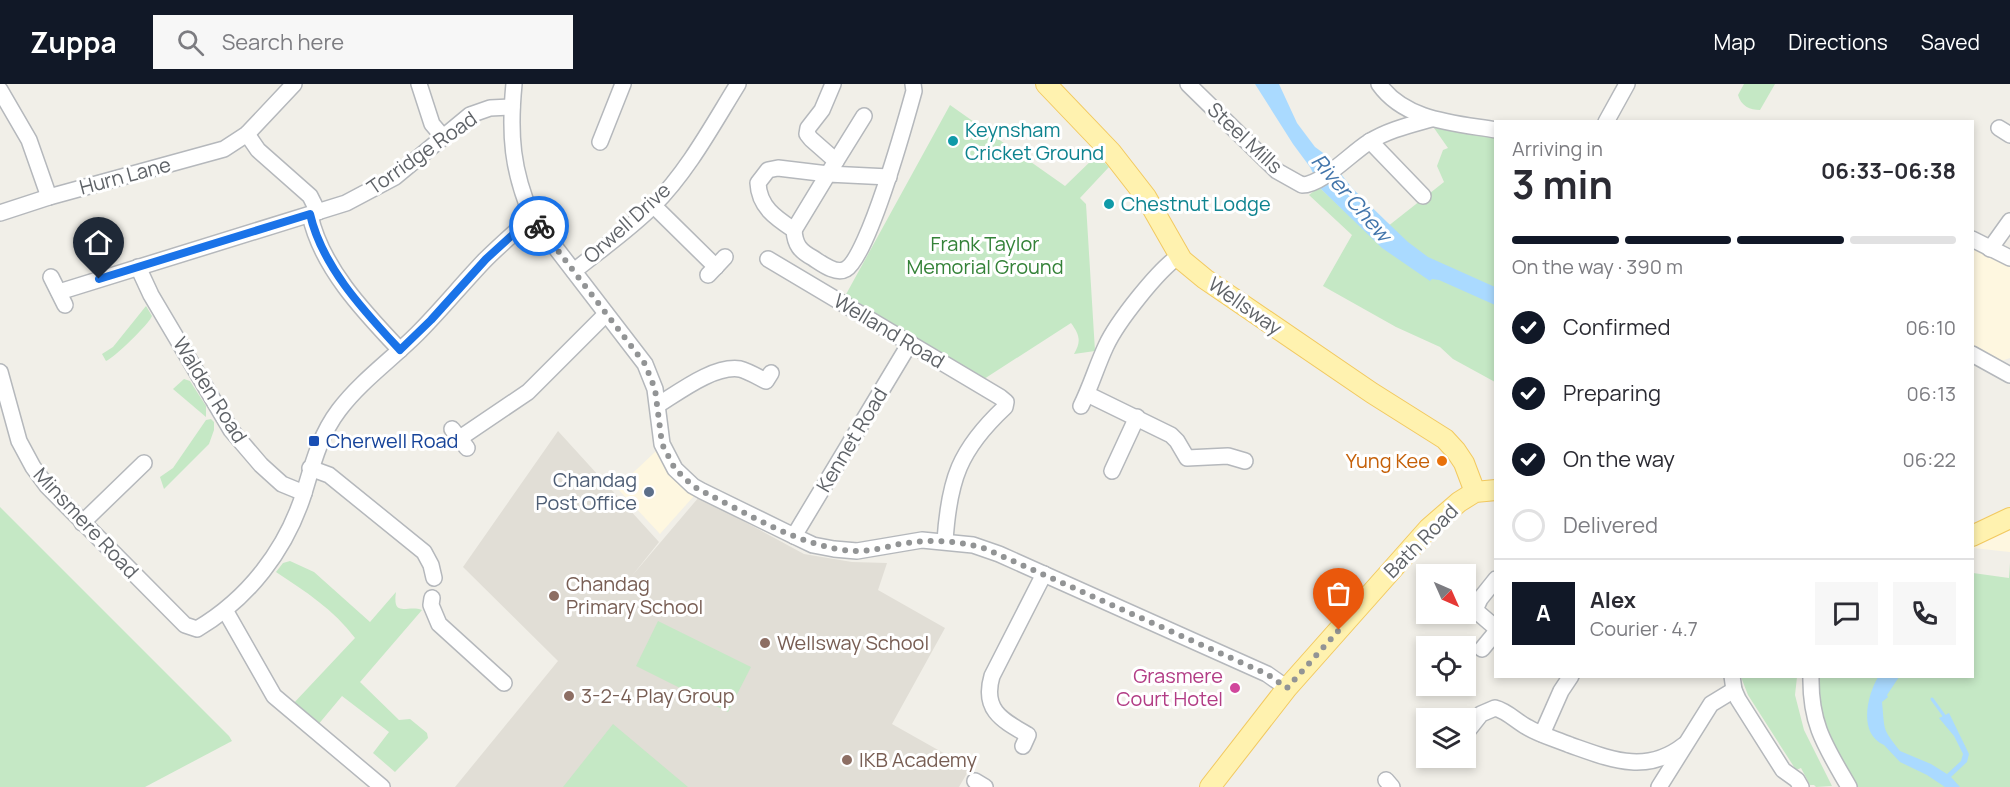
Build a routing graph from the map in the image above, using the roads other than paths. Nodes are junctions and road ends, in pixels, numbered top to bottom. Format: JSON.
{"nodes":[{"id":1,"x":294,"y":84,"type":"edge"},
{"id":2,"x":419,"y":84,"type":"edge"},
{"id":3,"x":514,"y":84,"type":"edge"},
{"id":4,"x":623,"y":84,"type":"edge"},
{"id":5,"x":738,"y":84,"type":"edge"},
{"id":6,"x":833,"y":84,"type":"edge"},
{"id":7,"x":913,"y":84,"type":"edge"},
{"id":8,"x":1046,"y":84,"type":"edge"},
{"id":9,"x":1188,"y":84,"type":"edge"},
{"id":10,"x":1627,"y":84,"type":"edge"},
{"id":11,"x":1378,"y":86,"type":"edge"},
{"id":12,"x":0,"y":90,"type":"edge"},
{"id":13,"x":1399,"y":103,"type":"junction"},
{"id":14,"x":512,"y":107,"type":"junction"},
{"id":15,"x":864,"y":116,"type":"dead end"},
{"id":16,"x":1431,"y":119,"type":"junction"},
{"id":17,"x":1607,"y":120,"type":"edge"},
{"id":18,"x":1396,"y":129,"type":"junction"},
{"id":19,"x":1494,"y":130,"type":"edge"},
{"id":20,"x":247,"y":134,"type":"junction"},
{"id":21,"x":443,"y":137,"type":"junction"},
{"id":22,"x":1370,"y":141,"type":"junction"},
{"id":23,"x":600,"y":142,"type":"dead end"},
{"id":24,"x":832,"y":167,"type":"junction"},
{"id":25,"x":889,"y":177,"type":"junction"},
{"id":26,"x":1423,"y":196,"type":"dead end"},
{"id":27,"x":49,"y":197,"type":"junction"},
{"id":28,"x":654,"y":206,"type":"junction"},
{"id":29,"x":0,"y":213,"type":"edge"},
{"id":30,"x":314,"y":213,"type":"junction"},
{"id":31,"x":532,"y":217,"type":"junction"},
{"id":32,"x":2010,"y":220,"type":"edge"},
{"id":33,"x":795,"y":230,"type":"junction"},
{"id":34,"x":1974,"y":240,"type":"edge"},
{"id":35,"x":1990,"y":249,"type":"junction"},
{"id":36,"x":1179,"y":256,"type":"junction"},
{"id":37,"x":2010,"y":258,"type":"edge"},
{"id":38,"x":768,"y":260,"type":"dead end"},
{"id":39,"x":716,"y":266,"type":"dead end"},
{"id":40,"x":138,"y":267,"type":"junction"},
{"id":41,"x":574,"y":271,"type":"junction"},
{"id":42,"x":51,"y":277,"type":"dead end"},
{"id":43,"x":606,"y":314,"type":"junction"},
{"id":44,"x":910,"y":343,"type":"junction"},
{"id":45,"x":400,"y":350,"type":"junction"},
{"id":46,"x":1974,"y":355,"type":"edge"},
{"id":47,"x":0,"y":372,"type":"edge"},
{"id":48,"x":2010,"y":375,"type":"edge"},
{"id":49,"x":766,"y":381,"type":"dead end"},
{"id":50,"x":658,"y":405,"type":"junction"},
{"id":51,"x":1137,"y":417,"type":"junction"},
{"id":52,"x":460,"y":438,"type":"dead end"},
{"id":53,"x":1245,"y":461,"type":"dead end"},
{"id":54,"x":144,"y":463,"type":"dead end"},
{"id":55,"x":310,"y":468,"type":"junction"},
{"id":56,"x":1112,"y":471,"type":"dead end"},
{"id":57,"x":1494,"y":490,"type":"edge"},
{"id":58,"x":1475,"y":492,"type":"junction"},
{"id":59,"x":304,"y":493,"type":"junction"},
{"id":60,"x":2010,"y":518,"type":"edge"},
{"id":61,"x":82,"y":524,"type":"junction"},
{"id":62,"x":1974,"y":535,"type":"edge"},
{"id":63,"x":794,"y":536,"type":"junction"},
{"id":64,"x":945,"y":541,"type":"junction"},
{"id":65,"x":1044,"y":574,"type":"junction"},
{"id":66,"x":434,"y":578,"type":"dead end"},
{"id":67,"x":1494,"y":582,"type":"edge"},
{"id":68,"x":432,"y":598,"type":"dead end"},
{"id":69,"x":225,"y":610,"type":"junction"},
{"id":70,"x":1494,"y":628,"type":"edge"},
{"id":71,"x":1494,"y":633,"type":"edge"},
{"id":72,"x":1482,"y":649,"type":"dead end"},
{"id":73,"x":1570,"y":678,"type":"edge"},
{"id":74,"x":1811,"y":678,"type":"edge"},
{"id":75,"x":504,"y":683,"type":"dead end"},
{"id":76,"x":1733,"y":683,"type":"edge"},
{"id":77,"x":1287,"y":688,"type":"junction"},
{"id":78,"x":1476,"y":720,"type":"edge"},
{"id":79,"x":1542,"y":734,"type":"junction"},
{"id":80,"x":1028,"y":736,"type":"dead end"},
{"id":81,"x":1684,"y":745,"type":"junction"},
{"id":82,"x":1782,"y":770,"type":"junction"},
{"id":83,"x":382,"y":787,"type":"edge"},
{"id":84,"x":1210,"y":787,"type":"edge"},
{"id":85,"x":1659,"y":787,"type":"edge"},
{"id":86,"x":1783,"y":787,"type":"edge"},
{"id":87,"x":1801,"y":787,"type":"edge"},
{"id":88,"x":1849,"y":787,"type":"edge"}],
"edges":[{"from":1,"to":20,"type":"street","name":"Hurn Lane"},
{"from":2,"to":21,"type":"street"},
{"from":3,"to":14,"type":"street"},
{"from":4,"to":23,"type":"street"},
{"from":5,"to":28,"type":"street","name":"Orwell Drive"},
{"from":6,"to":24,"type":"street"},
{"from":7,"to":25,"type":"street"},
{"from":8,"to":36,"type":"main road","name":"Wellsway"},
{"from":9,"to":22,"type":"street","name":"Steel Mills"},
{"from":10,"to":17,"type":"street"},
{"from":11,"to":13,"type":"street"},
{"from":12,"to":27,"type":"street"},
{"from":13,"to":16,"type":"street"},
{"from":13,"to":18,"type":"street"},
{"from":14,"to":21,"type":"street","name":"Torridge Road"},
{"from":14,"to":31,"type":"street"},
{"from":15,"to":24,"type":"street"},
{"from":16,"to":18,"type":"street","name":"Steel Mills"},
{"from":16,"to":19,"type":"street"},
{"from":18,"to":22,"type":"street","name":"Steel Mills"},
{"from":20,"to":27,"type":"street","name":"Hurn Lane"},
{"from":20,"to":30,"type":"street"},
{"from":21,"to":30,"type":"street","name":"Torridge Road"},
{"from":22,"to":26,"type":"street"},
{"from":24,"to":25,"type":"street"},
{"from":24,"to":33,"type":"street"},
{"from":24,"to":33,"type":"street"},
{"from":25,"to":33,"type":"street"},
{"from":27,"to":29,"type":"street","name":"Hurn Lane"},
{"from":28,"to":39,"type":"street"},
{"from":28,"to":41,"type":"street","name":"Orwell Drive"},
{"from":30,"to":40,"type":"street","name":"Torridge Road"},
{"from":30,"to":45,"type":"street"},
{"from":31,"to":41,"type":"street"},
{"from":31,"to":45,"type":"street"},
{"from":32,"to":35,"type":"street"},
{"from":34,"to":35,"type":"street"},
{"from":35,"to":37,"type":"street"},
{"from":36,"to":51,"type":"street"},
{"from":36,"to":58,"type":"main road","name":"Wellsway"},
{"from":38,"to":44,"type":"street","name":"Welland Road"},
{"from":40,"to":42,"type":"street","name":"Torridge Road"},
{"from":40,"to":59,"type":"street","name":"Walden Road"},
{"from":41,"to":43,"type":"street"},
{"from":43,"to":50,"type":"street"},
{"from":43,"to":52,"type":"street"},
{"from":44,"to":63,"type":"street","name":"Kennet Road"},
{"from":44,"to":64,"type":"street","name":"Welland Road"},
{"from":45,"to":55,"type":"street"},
{"from":46,"to":48,"type":"street"},
{"from":47,"to":61,"type":"street","name":"Minsmere Road"},
{"from":49,"to":50,"type":"street"},
{"from":50,"to":63,"type":"street"},
{"from":51,"to":53,"type":"street"},
{"from":51,"to":56,"type":"street"},
{"from":54,"to":61,"type":"street"},
{"from":55,"to":59,"type":"street"},
{"from":55,"to":66,"type":"street"},
{"from":57,"to":58,"type":"main road"},
{"from":58,"to":77,"type":"main road","name":"Bath Road"},
{"from":59,"to":69,"type":"street"},
{"from":60,"to":62,"type":"main road"},
{"from":61,"to":69,"type":"street","name":"Minsmere Road"},
{"from":63,"to":64,"type":"street"},
{"from":64,"to":65,"type":"street"},
{"from":65,"to":77,"type":"street"},
{"from":65,"to":80,"type":"street"},
{"from":67,"to":70,"type":"street"},
{"from":68,"to":75,"type":"street"},
{"from":69,"to":83,"type":"street"},
{"from":71,"to":72,"type":"street"},
{"from":73,"to":79,"type":"street"},
{"from":74,"to":88,"type":"street"},
{"from":76,"to":81,"type":"street"},
{"from":76,"to":82,"type":"street"},
{"from":77,"to":84,"type":"main road","name":"Bath Road"},
{"from":78,"to":79,"type":"street"},
{"from":79,"to":81,"type":"street"},
{"from":81,"to":85,"type":"street"},
{"from":82,"to":86,"type":"street"},
{"from":82,"to":87,"type":"street"}]}
